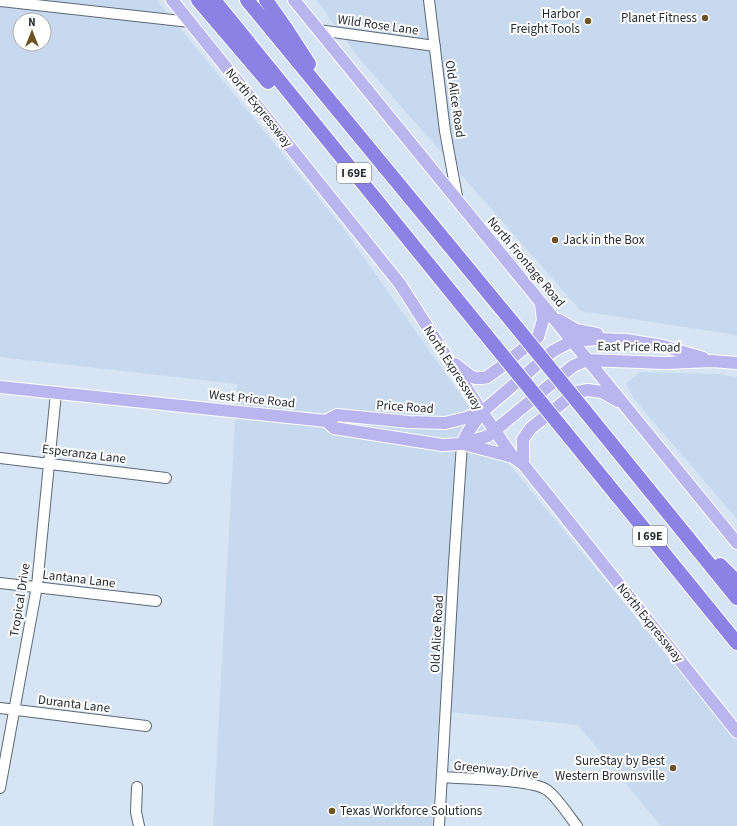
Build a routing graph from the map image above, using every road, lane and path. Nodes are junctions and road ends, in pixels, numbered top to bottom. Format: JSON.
{"nodes":[{"id":1,"x":172,"y":0,"type":"edge"},
{"id":2,"x":198,"y":0,"type":"edge"},
{"id":3,"x":214,"y":0,"type":"edge"},
{"id":4,"x":247,"y":0,"type":"edge"},
{"id":5,"x":266,"y":0,"type":"edge"},
{"id":6,"x":294,"y":0,"type":"edge"},
{"id":7,"x":428,"y":0,"type":"edge"},
{"id":8,"x":0,"y":1,"type":"edge"},
{"id":9,"x":190,"y":22,"type":"junction"},
{"id":10,"x":318,"y":30,"type":"junction"},
{"id":11,"x":435,"y":46,"type":"junction"},
{"id":12,"x":343,"y":119,"type":"junction"},
{"id":13,"x":316,"y":126,"type":"junction"},
{"id":14,"x":458,"y":202,"type":"junction"},
{"id":15,"x":542,"y":304,"type":"junction"},
{"id":16,"x":554,"y":318,"type":"junction"},
{"id":17,"x":626,"y":340,"type":"junction"},
{"id":18,"x":572,"y":341,"type":"junction"},
{"id":19,"x":446,"y":357,"type":"junction"},
{"id":20,"x":587,"y":360,"type":"junction"},
{"id":21,"x":712,"y":361,"type":"junction"},
{"id":22,"x":737,"y":363,"type":"edge"},
{"id":23,"x":0,"y":387,"type":"edge"},
{"id":24,"x":56,"y":393,"type":"junction"},
{"id":25,"x":626,"y":406,"type":"junction"},
{"id":26,"x":482,"y":412,"type":"junction"},
{"id":27,"x":326,"y":421,"type":"junction"},
{"id":28,"x":494,"y":431,"type":"junction"},
{"id":29,"x":462,"y":444,"type":"junction"},
{"id":30,"x":0,"y":458,"type":"edge"},
{"id":31,"x":518,"y":461,"type":"junction"},
{"id":32,"x":50,"y":463,"type":"junction"},
{"id":33,"x":166,"y":478,"type":"dead end"},
{"id":34,"x":661,"y":505,"type":"junction"},
{"id":35,"x":737,"y":543,"type":"edge"},
{"id":36,"x":0,"y":582,"type":"edge"},
{"id":37,"x":737,"y":582,"type":"edge"},
{"id":38,"x":37,"y":586,"type":"junction"},
{"id":39,"x":737,"y":598,"type":"edge"},
{"id":40,"x":156,"y":601,"type":"dead end"},
{"id":41,"x":737,"y":643,"type":"edge"},
{"id":42,"x":0,"y":708,"type":"edge"},
{"id":43,"x":14,"y":710,"type":"junction"},
{"id":44,"x":146,"y":726,"type":"dead end"},
{"id":45,"x":737,"y":732,"type":"edge"},
{"id":46,"x":442,"y":777,"type":"junction"},
{"id":47,"x":137,"y":787,"type":"dead end"},
{"id":48,"x":0,"y":788,"type":"edge"},
{"id":49,"x":139,"y":826,"type":"edge"},
{"id":50,"x":439,"y":826,"type":"edge"},
{"id":51,"x":577,"y":826,"type":"edge"}],
"edges":[{"from":1,"to":9,"type":"main road","name":"North Expressway"},
{"from":2,"to":13,"type":"highway"},
{"from":3,"to":13,"type":"highway","number":"I 69E"},
{"from":4,"to":12,"type":"highway","number":"I 69E"},
{"from":5,"to":12,"type":"highway"},
{"from":6,"to":10,"type":"main road","name":"North Frontage Road"},
{"from":7,"to":11,"type":"street","name":"Old Alice Road"},
{"from":8,"to":9,"type":"street"},
{"from":9,"to":19,"type":"main road","name":"North Expressway"},
{"from":10,"to":11,"type":"street","name":"Wild Rose Lane"},
{"from":10,"to":14,"type":"main road","name":"North Frontage Road"},
{"from":11,"to":14,"type":"street","name":"Old Alice Road"},
{"from":12,"to":34,"type":"highway","number":"I 69E","bridge":true},
{"from":13,"to":41,"type":"highway","number":"I 69E","bridge":true},
{"from":14,"to":15,"type":"main road","name":"North Frontage Road"},
{"from":15,"to":16,"type":"main road","name":"North Frontage Road"},
{"from":15,"to":19,"type":"main road"},
{"from":16,"to":17,"type":"main road"},
{"from":16,"to":18,"type":"main road","name":"North Frontage Road"},
{"from":17,"to":18,"type":"main road","name":"East Price Road"},
{"from":17,"to":21,"type":"main road","name":"East Price Road"},
{"from":18,"to":20,"type":"main road","name":"North Frontage Road"},
{"from":18,"to":26,"type":"main road","name":"East Price Road"},
{"from":19,"to":26,"type":"main road","name":"North Expressway"},
{"from":20,"to":21,"type":"main road","name":"East Price Road"},
{"from":20,"to":25,"type":"main road","name":"North Frontage Road"},
{"from":20,"to":28,"type":"main road","name":"East Price Road"},
{"from":21,"to":22,"type":"main road","name":"East Price Road"},
{"from":23,"to":24,"type":"main road","name":"West Price Road"},
{"from":24,"to":27,"type":"main road","name":"West Price Road"},
{"from":24,"to":32,"type":"street","name":"Tropical Drive"},
{"from":25,"to":31,"type":"main road"},
{"from":25,"to":35,"type":"main road","name":"North Frontage Road"},
{"from":26,"to":27,"type":"main road","name":"Price Road"},
{"from":26,"to":28,"type":"main road","name":"North Expressway"},
{"from":26,"to":29,"type":"main road"},
{"from":27,"to":29,"type":"main road","name":"West Price Road"},
{"from":28,"to":29,"type":"main road","name":"West Price Road"},
{"from":28,"to":31,"type":"main road","name":"North Expressway"},
{"from":29,"to":31,"type":"main road"},
{"from":29,"to":46,"type":"street","name":"Old Alice Road"},
{"from":30,"to":32,"type":"street","name":"Esperanza Lane"},
{"from":31,"to":45,"type":"main road","name":"North Expressway"},
{"from":32,"to":33,"type":"street","name":"Esperanza Lane"},
{"from":32,"to":38,"type":"street","name":"Tropical Drive"},
{"from":34,"to":37,"type":"highway"},
{"from":34,"to":39,"type":"highway","number":"I 69E"},
{"from":36,"to":38,"type":"street","name":"Lantana Lane"},
{"from":38,"to":40,"type":"street","name":"Lantana Lane"},
{"from":38,"to":43,"type":"street","name":"Tropical Drive"},
{"from":42,"to":43,"type":"street","name":"Duranta Lane"},
{"from":43,"to":44,"type":"street","name":"Duranta Lane"},
{"from":43,"to":48,"type":"street","name":"Tropical Drive"},
{"from":46,"to":50,"type":"street","name":"Old Alice Road"},
{"from":46,"to":51,"type":"street","name":"Greenway Drive"},
{"from":47,"to":49,"type":"street"}]}
